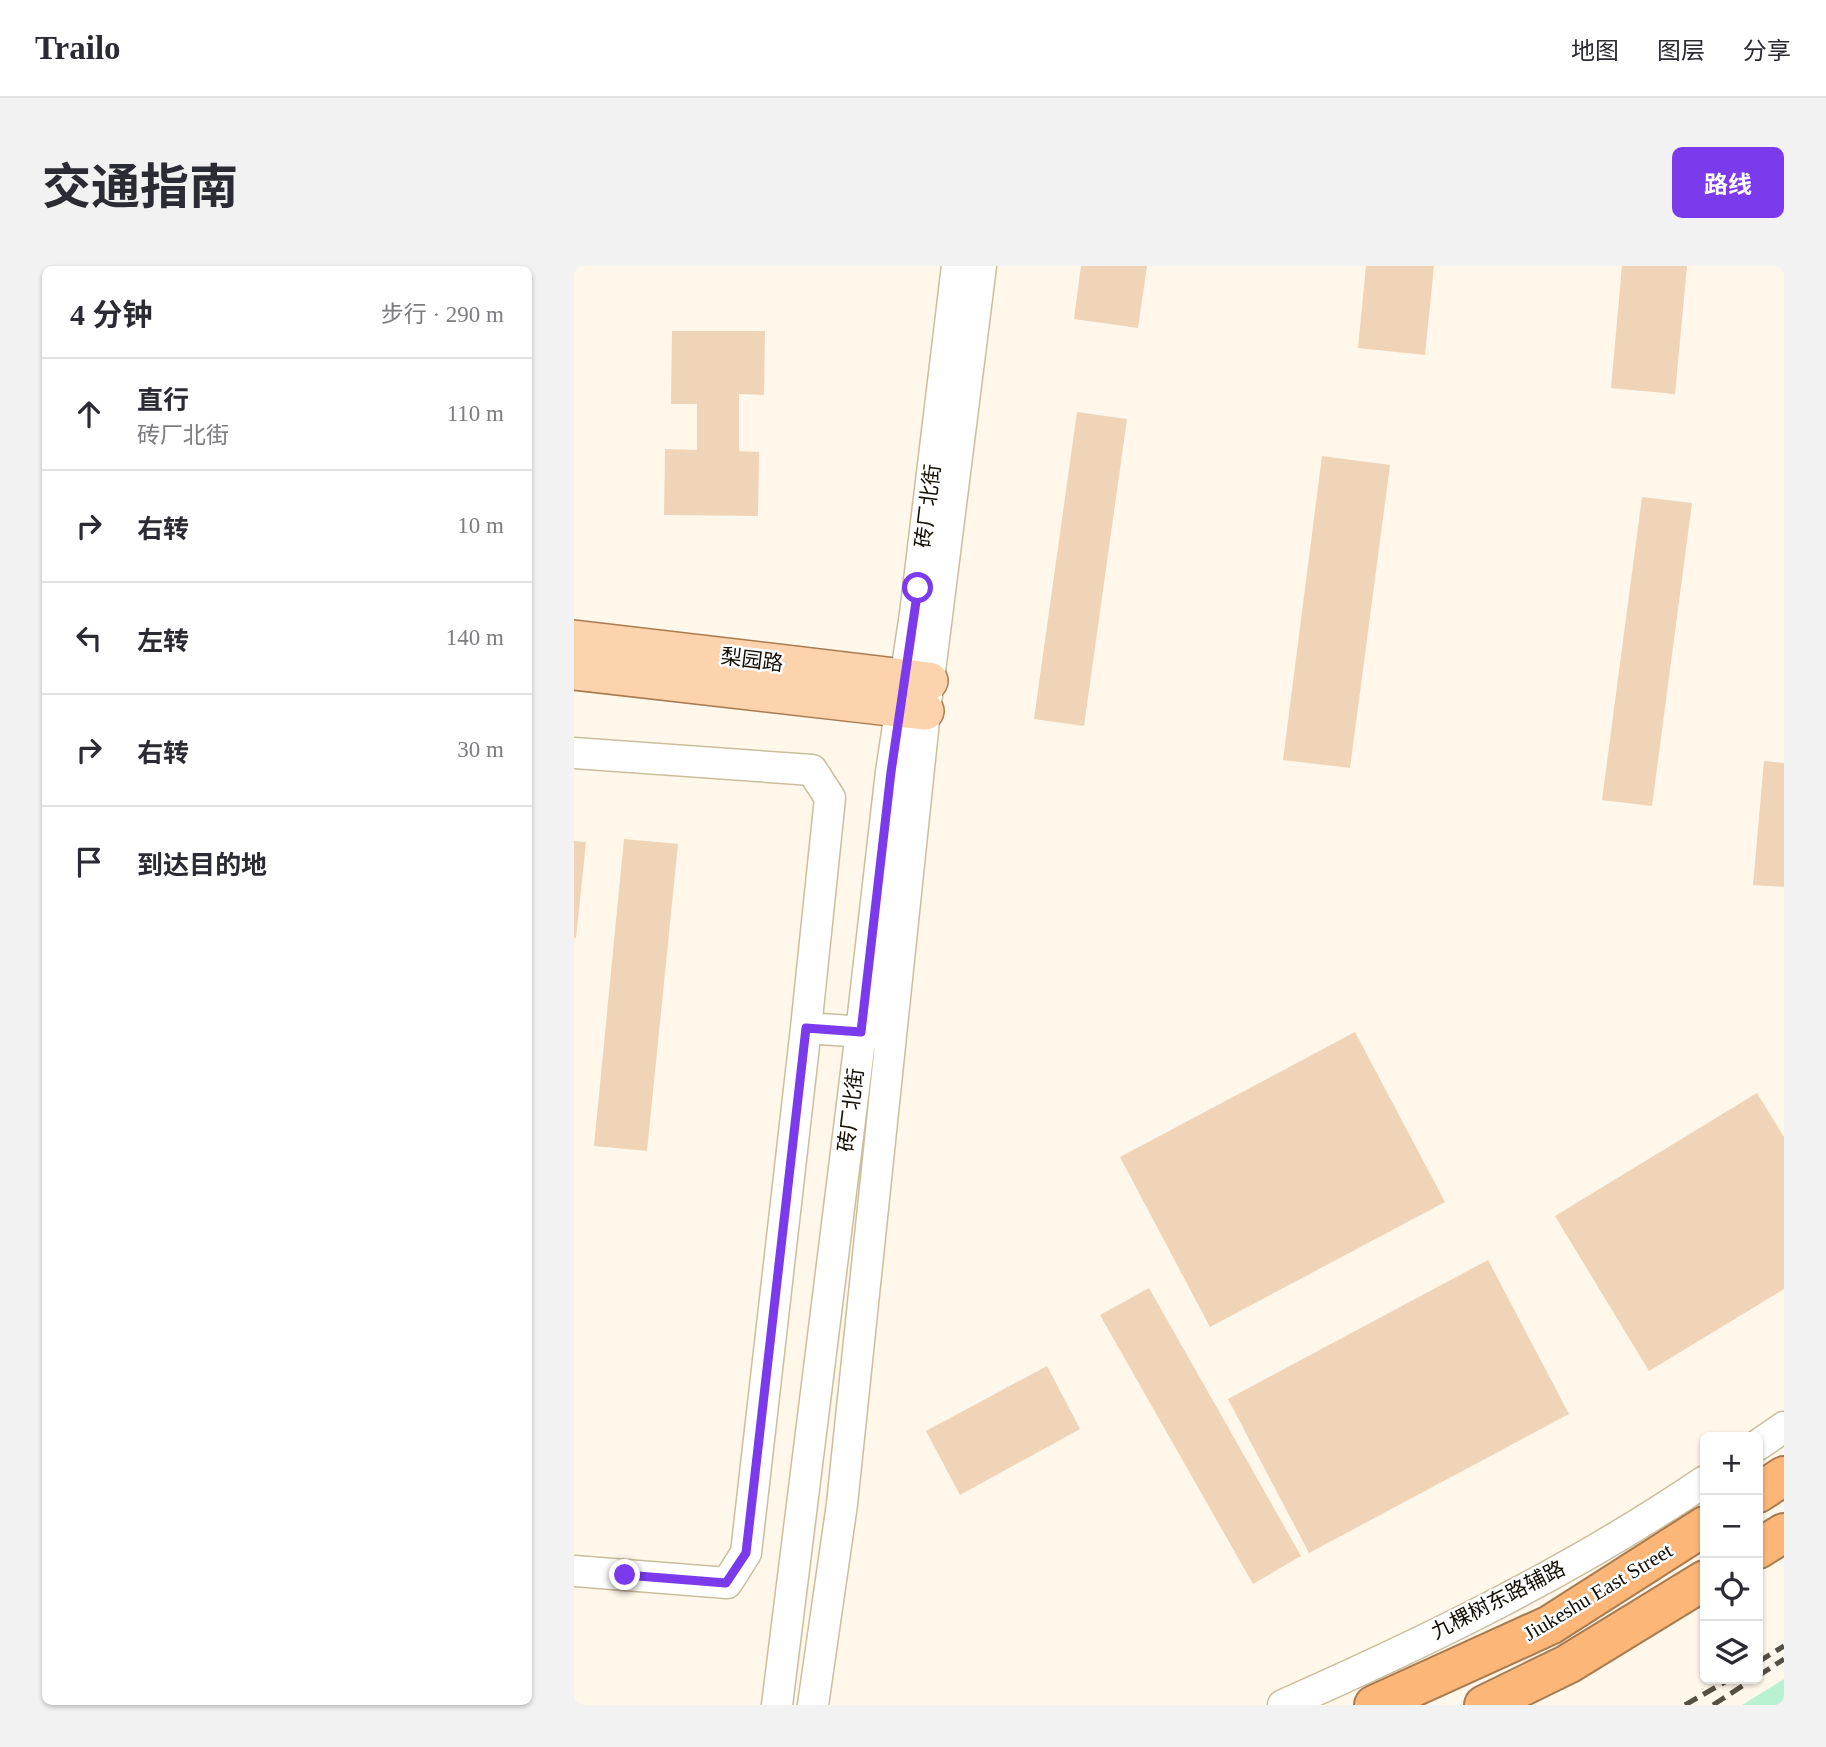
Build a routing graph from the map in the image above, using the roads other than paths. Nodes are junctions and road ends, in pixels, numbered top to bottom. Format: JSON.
{"nodes":[{"id":1,"x":957,"y":266,"type":"edge"},
{"id":2,"x":981,"y":266,"type":"edge"},
{"id":3,"x":574,"y":639,"type":"edge"},
{"id":4,"x":574,"y":671,"type":"edge"},
{"id":5,"x":915,"y":695,"type":"junction"},
{"id":6,"x":574,"y":753,"type":"edge"},
{"id":7,"x":806,"y":1028,"type":"junction"},
{"id":8,"x":861,"y":1032,"type":"junction"},
{"id":9,"x":891,"y":1034,"type":"junction"},
{"id":10,"x":1784,"y":1427,"type":"edge"},
{"id":11,"x":1763,"y":1442,"type":"edge"},
{"id":12,"x":1784,"y":1476,"type":"edge"},
{"id":13,"x":1700,"y":1483,"type":"edge"},
{"id":14,"x":1763,"y":1490,"type":"edge"},
{"id":15,"x":1700,"y":1529,"type":"edge"},
{"id":16,"x":1784,"y":1533,"type":"edge"},
{"id":17,"x":1763,"y":1546,"type":"edge"},
{"id":18,"x":574,"y":1571,"type":"edge"},
{"id":19,"x":1700,"y":1583,"type":"edge"},
{"id":20,"x":777,"y":1705,"type":"edge"},
{"id":21,"x":813,"y":1705,"type":"edge"},
{"id":22,"x":1283,"y":1705,"type":"edge"},
{"id":23,"x":1374,"y":1705,"type":"edge"},
{"id":24,"x":1484,"y":1705,"type":"edge"}],
"edges":[{"from":1,"to":5,"type":"street","name":"砖厂北街"},
{"from":2,"to":5,"type":"street","name":"砖厂北街"},
{"from":3,"to":5,"type":"main road","name":"梨园路"},
{"from":4,"to":5,"type":"main road","name":"梨园路"},
{"from":5,"to":8,"type":"street","name":"砖厂北街"},
{"from":5,"to":9,"type":"street","name":"砖厂北街"},
{"from":6,"to":7,"type":"street"},
{"from":7,"to":8,"type":"street"},
{"from":7,"to":18,"type":"street"},
{"from":8,"to":9,"type":"street"},
{"from":8,"to":20,"type":"street","name":"砖厂北街"},
{"from":9,"to":21,"type":"street","name":"砖厂北街"},
{"from":10,"to":11,"type":"street"},
{"from":12,"to":14,"type":"highway"},
{"from":13,"to":22,"type":"street","name":"九棵树东路辅路"},
{"from":15,"to":23,"type":"highway","name":"Jiukeshu East Street"},
{"from":16,"to":17,"type":"highway"},
{"from":19,"to":24,"type":"highway","name":"Jiukeshu East Street"}]}
